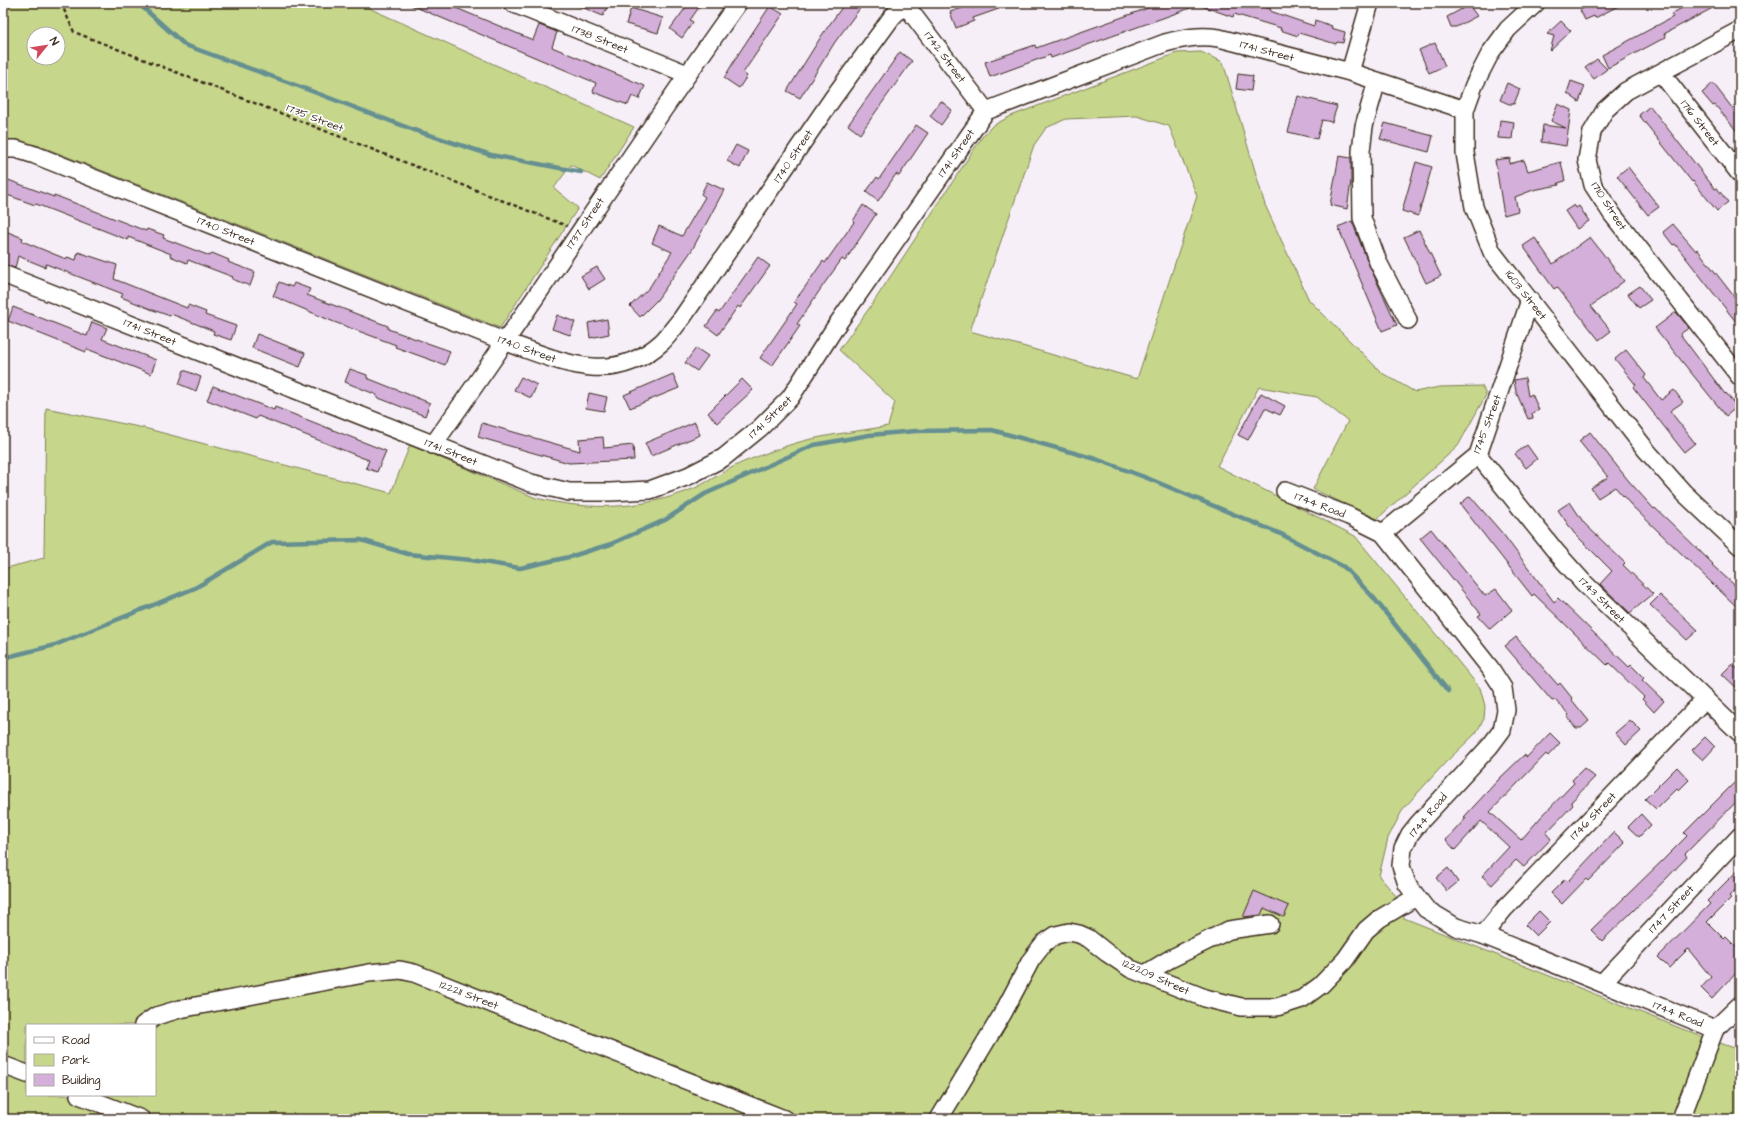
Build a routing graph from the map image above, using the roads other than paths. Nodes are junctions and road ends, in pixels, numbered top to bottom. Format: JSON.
{"nodes":[{"id":1,"x":512,"y":3,"type":"edge"},
{"id":2,"x":738,"y":3,"type":"edge"},
{"id":3,"x":905,"y":3,"type":"edge"},
{"id":4,"x":1370,"y":3,"type":"edge"},
{"id":5,"x":1536,"y":3,"type":"edge"},
{"id":6,"x":1740,"y":30,"type":"edge"},
{"id":7,"x":1350,"y":72,"type":"junction"},
{"id":8,"x":687,"y":74,"type":"junction"},
{"id":9,"x":1659,"y":74,"type":"junction"},
{"id":10,"x":1377,"y":81,"type":"junction"},
{"id":11,"x":1465,"y":110,"type":"junction"},
{"id":12,"x":986,"y":111,"type":"junction"},
{"id":13,"x":3,"y":149,"type":"edge"},
{"id":14,"x":1740,"y":174,"type":"edge"},
{"id":15,"x":3,"y":274,"type":"edge"},
{"id":16,"x":1530,"y":300,"type":"junction"},
{"id":17,"x":1408,"y":320,"type":"dead end"},
{"id":18,"x":506,"y":342,"type":"junction"},
{"id":19,"x":1740,"y":377,"type":"edge"},
{"id":20,"x":433,"y":445,"type":"junction"},
{"id":21,"x":1478,"y":455,"type":"junction"},
{"id":22,"x":1285,"y":492,"type":"dead end"},
{"id":23,"x":1383,"y":533,"type":"junction"},
{"id":24,"x":1740,"y":546,"type":"edge"},
{"id":25,"x":1705,"y":699,"type":"junction"},
{"id":26,"x":1740,"y":733,"type":"edge"},
{"id":27,"x":1740,"y":836,"type":"edge"},
{"id":28,"x":1416,"y":897,"type":"junction"},
{"id":29,"x":1270,"y":924,"type":"dead end"},
{"id":30,"x":1483,"y":935,"type":"junction"},
{"id":31,"x":1145,"y":974,"type":"junction"},
{"id":32,"x":1602,"y":983,"type":"junction"},
{"id":33,"x":1740,"y":1005,"type":"edge"},
{"id":34,"x":144,"y":1024,"type":"edge"},
{"id":35,"x":1715,"y":1029,"type":"junction"},
{"id":36,"x":3,"y":1065,"type":"edge"},
{"id":37,"x":26,"y":1074,"type":"edge"},
{"id":38,"x":88,"y":1097,"type":"edge"},
{"id":39,"x":140,"y":1119,"type":"edge"},
{"id":40,"x":784,"y":1119,"type":"edge"},
{"id":41,"x":939,"y":1119,"type":"edge"},
{"id":42,"x":1681,"y":1119,"type":"edge"}],
"edges":[{"from":1,"to":8,"type":"street","name":"1738 Street"},
{"from":2,"to":8,"type":"street","name":"1737 Street"},
{"from":3,"to":12,"type":"street","name":"1742 Street"},
{"from":3,"to":18,"type":"street","name":"1740 Street"},
{"from":4,"to":7,"type":"street"},
{"from":5,"to":11,"type":"street","name":"1603 Street"},
{"from":6,"to":9,"type":"street","name":"1710 Street"},
{"from":7,"to":10,"type":"street","name":"1741 Street"},
{"from":7,"to":12,"type":"street","name":"1741 Street"},
{"from":8,"to":18,"type":"street","name":"1737 Street"},
{"from":9,"to":14,"type":"street","name":"1716 Street"},
{"from":9,"to":19,"type":"street","name":"1710 Street"},
{"from":10,"to":11,"type":"street","name":"1741 Street"},
{"from":10,"to":17,"type":"street"},
{"from":11,"to":16,"type":"street","name":"1603 Street"},
{"from":12,"to":20,"type":"street","name":"1741 Street"},
{"from":13,"to":18,"type":"street","name":"1740 Street"},
{"from":15,"to":20,"type":"street","name":"1741 Street"},
{"from":16,"to":21,"type":"street","name":"1745 Street"},
{"from":16,"to":24,"type":"street","name":"1603 Street"},
{"from":18,"to":20,"type":"street","name":"1737 Street"},
{"from":21,"to":23,"type":"street","name":"1745 Street"},
{"from":21,"to":25,"type":"street","name":"1743 Street"},
{"from":22,"to":23,"type":"street","name":"1744 Road"},
{"from":23,"to":28,"type":"street","name":"1744 Road"},
{"from":25,"to":26,"type":"street","name":"1743 Street"},
{"from":25,"to":30,"type":"street","name":"1746 Street"},
{"from":27,"to":32,"type":"street","name":"1747 Street"},
{"from":28,"to":30,"type":"street","name":"1744 Road"},
{"from":28,"to":31,"type":"street","name":"122209 Street"},
{"from":29,"to":31,"type":"street"},
{"from":30,"to":32,"type":"street","name":"1744 Road"},
{"from":31,"to":41,"type":"street","name":"122209 Street"},
{"from":32,"to":35,"type":"street","name":"1744 Road"},
{"from":33,"to":35,"type":"street","name":"1744 Road"},
{"from":34,"to":40,"type":"street","name":"122211 Street"},
{"from":35,"to":42,"type":"street"},
{"from":36,"to":37,"type":"street"},
{"from":38,"to":39,"type":"street"}]}
